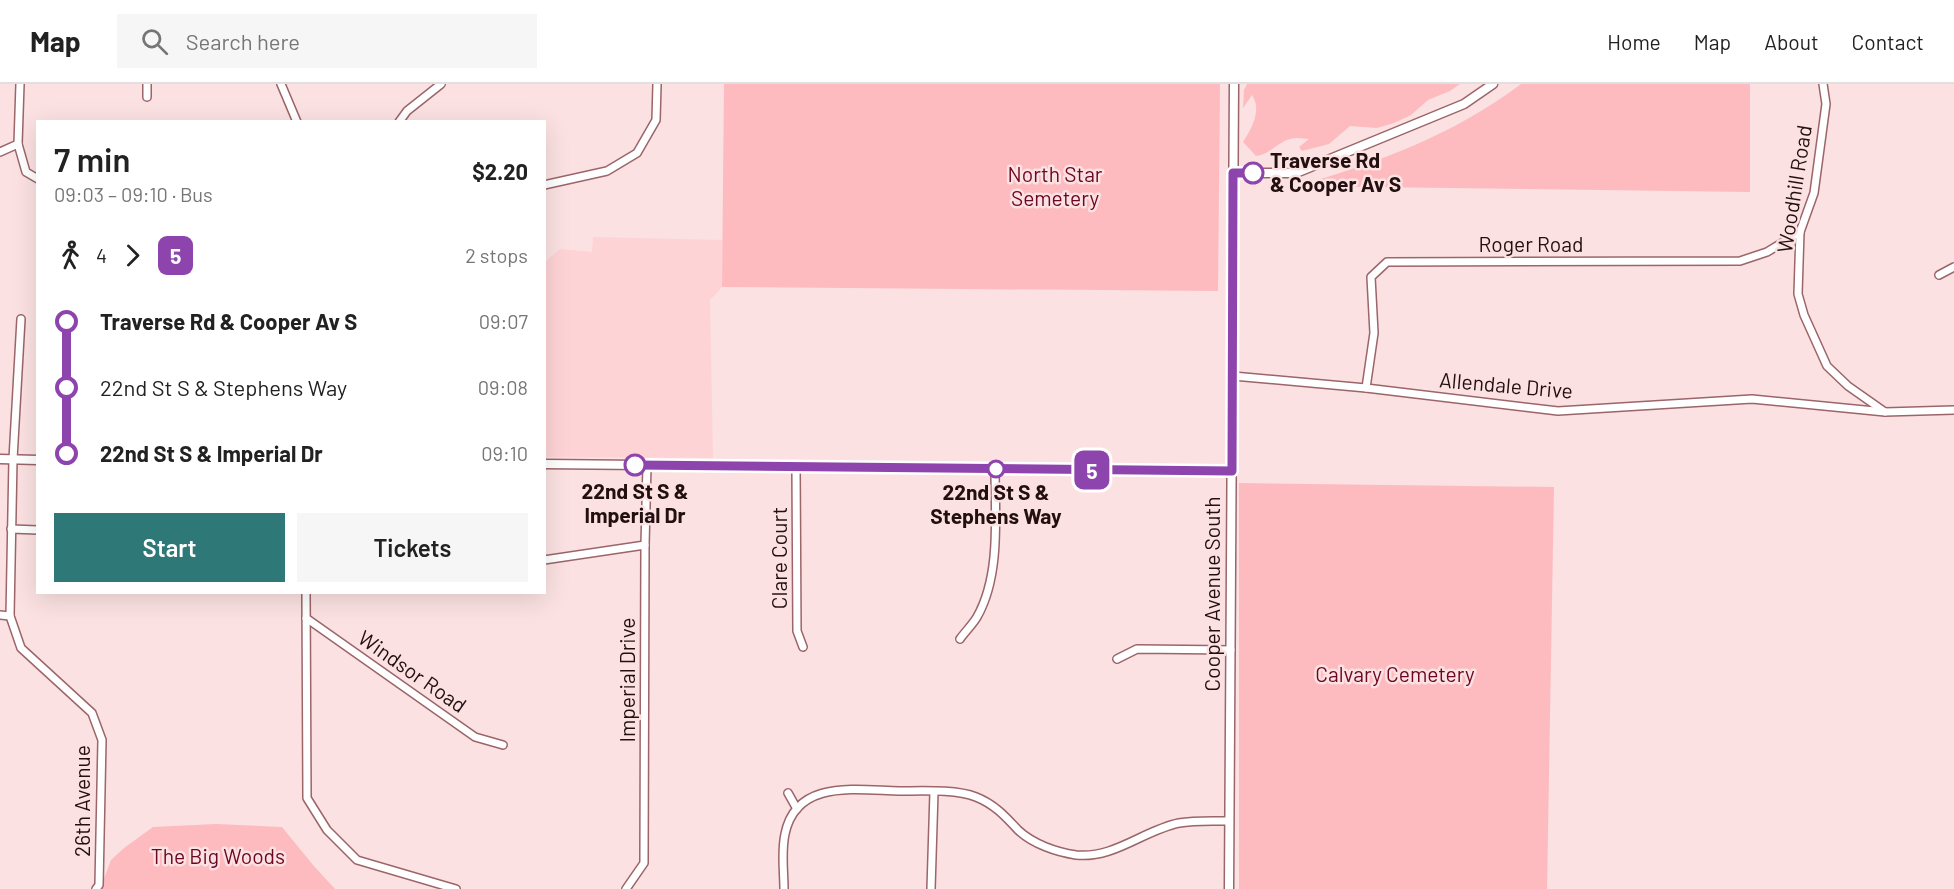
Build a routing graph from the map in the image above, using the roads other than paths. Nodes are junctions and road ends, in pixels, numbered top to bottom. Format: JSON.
{"nodes":[{"id":1,"x":20,"y":84,"type":"edge"},
{"id":2,"x":147,"y":84,"type":"edge"},
{"id":3,"x":281,"y":84,"type":"edge"},
{"id":4,"x":441,"y":84,"type":"edge"},
{"id":5,"x":657,"y":84,"type":"edge"},
{"id":6,"x":1234,"y":84,"type":"edge"},
{"id":7,"x":1493,"y":84,"type":"edge"},
{"id":8,"x":1823,"y":84,"type":"edge"},
{"id":9,"x":147,"y":97,"type":"dead end"},
{"id":10,"x":296,"y":120,"type":"edge"},
{"id":11,"x":400,"y":120,"type":"edge"},
{"id":12,"x":18,"y":144,"type":"junction"},
{"id":13,"x":0,"y":152,"type":"edge"},
{"id":14,"x":1233,"y":173,"type":"junction"},
{"id":15,"x":36,"y":178,"type":"edge"},
{"id":16,"x":546,"y":185,"type":"edge"},
{"id":17,"x":1800,"y":232,"type":"junction"},
{"id":18,"x":1954,"y":267,"type":"edge"},
{"id":19,"x":1939,"y":275,"type":"dead end"},
{"id":20,"x":21,"y":319,"type":"dead end"},
{"id":21,"x":1233,"y":376,"type":"junction"},
{"id":22,"x":1366,"y":388,"type":"junction"},
{"id":23,"x":1954,"y":410,"type":"edge"},
{"id":24,"x":1885,"y":412,"type":"junction"},
{"id":25,"x":0,"y":459,"type":"edge"},
{"id":26,"x":13,"y":459,"type":"junction"},
{"id":27,"x":36,"y":460,"type":"edge"},
{"id":28,"x":546,"y":464,"type":"edge"},
{"id":29,"x":648,"y":465,"type":"junction"},
{"id":30,"x":795,"y":467,"type":"junction"},
{"id":31,"x":995,"y":469,"type":"junction"},
{"id":32,"x":1232,"y":471,"type":"junction"},
{"id":33,"x":11,"y":529,"type":"junction"},
{"id":34,"x":36,"y":530,"type":"edge"},
{"id":35,"x":645,"y":545,"type":"junction"},
{"id":36,"x":546,"y":560,"type":"edge"},
{"id":37,"x":306,"y":594,"type":"edge"},
{"id":38,"x":0,"y":615,"type":"edge"},
{"id":39,"x":10,"y":616,"type":"junction"},
{"id":40,"x":306,"y":618,"type":"junction"},
{"id":41,"x":960,"y":639,"type":"dead end"},
{"id":42,"x":803,"y":647,"type":"dead end"},
{"id":43,"x":1231,"y":650,"type":"junction"},
{"id":44,"x":1117,"y":659,"type":"dead end"},
{"id":45,"x":502,"y":745,"type":"dead end"},
{"id":46,"x":934,"y":792,"type":"junction"},
{"id":47,"x":789,"y":793,"type":"dead end"},
{"id":48,"x":797,"y":808,"type":"junction"},
{"id":49,"x":1229,"y":821,"type":"junction"},
{"id":50,"x":96,"y":889,"type":"edge"},
{"id":51,"x":456,"y":889,"type":"edge"},
{"id":52,"x":626,"y":889,"type":"edge"},
{"id":53,"x":784,"y":889,"type":"edge"},
{"id":54,"x":931,"y":889,"type":"edge"},
{"id":55,"x":1229,"y":889,"type":"edge"}],
"edges":[{"from":1,"to":12,"type":"street"},
{"from":2,"to":9,"type":"street"},
{"from":3,"to":10,"type":"street"},
{"from":4,"to":11,"type":"street"},
{"from":5,"to":16,"type":"street"},
{"from":6,"to":14,"type":"street","name":"Cooper Avenue South"},
{"from":7,"to":14,"type":"street"},
{"from":8,"to":17,"type":"street","name":"Woodhill Road"},
{"from":12,"to":13,"type":"street"},
{"from":12,"to":15,"type":"street"},
{"from":14,"to":21,"type":"street","name":"Cooper Avenue South"},
{"from":17,"to":22,"type":"street","name":"Roger Road"},
{"from":17,"to":24,"type":"street","name":"Woodhill Road"},
{"from":18,"to":19,"type":"street"},
{"from":20,"to":26,"type":"street","name":"26th Avenue"},
{"from":21,"to":22,"type":"street","name":"Allendale Drive"},
{"from":21,"to":32,"type":"street","name":"Cooper Avenue South"},
{"from":22,"to":24,"type":"street","name":"Allendale Drive"},
{"from":23,"to":24,"type":"street"},
{"from":25,"to":26,"type":"street"},
{"from":26,"to":27,"type":"street"},
{"from":26,"to":33,"type":"street","name":"26th Avenue"},
{"from":28,"to":29,"type":"street"},
{"from":29,"to":30,"type":"street"},
{"from":29,"to":35,"type":"street","name":"Imperial Drive"},
{"from":30,"to":31,"type":"street"},
{"from":30,"to":42,"type":"street","name":"Clare Court"},
{"from":31,"to":32,"type":"street"},
{"from":31,"to":41,"type":"street"},
{"from":32,"to":43,"type":"street","name":"Cooper Avenue South"},
{"from":33,"to":34,"type":"street"},
{"from":33,"to":39,"type":"street","name":"26th Avenue"},
{"from":35,"to":36,"type":"street"},
{"from":35,"to":52,"type":"street","name":"Imperial Drive"},
{"from":37,"to":40,"type":"street"},
{"from":38,"to":39,"type":"street"},
{"from":39,"to":50,"type":"street","name":"26th Avenue"},
{"from":40,"to":45,"type":"street","name":"Windsor Road"},
{"from":40,"to":51,"type":"street"},
{"from":43,"to":44,"type":"street"},
{"from":43,"to":49,"type":"street","name":"Cooper Avenue South"},
{"from":46,"to":48,"type":"street"},
{"from":46,"to":49,"type":"street"},
{"from":46,"to":54,"type":"street"},
{"from":47,"to":48,"type":"street"},
{"from":48,"to":53,"type":"street"},
{"from":49,"to":55,"type":"street","name":"Cooper Avenue South"}]}
